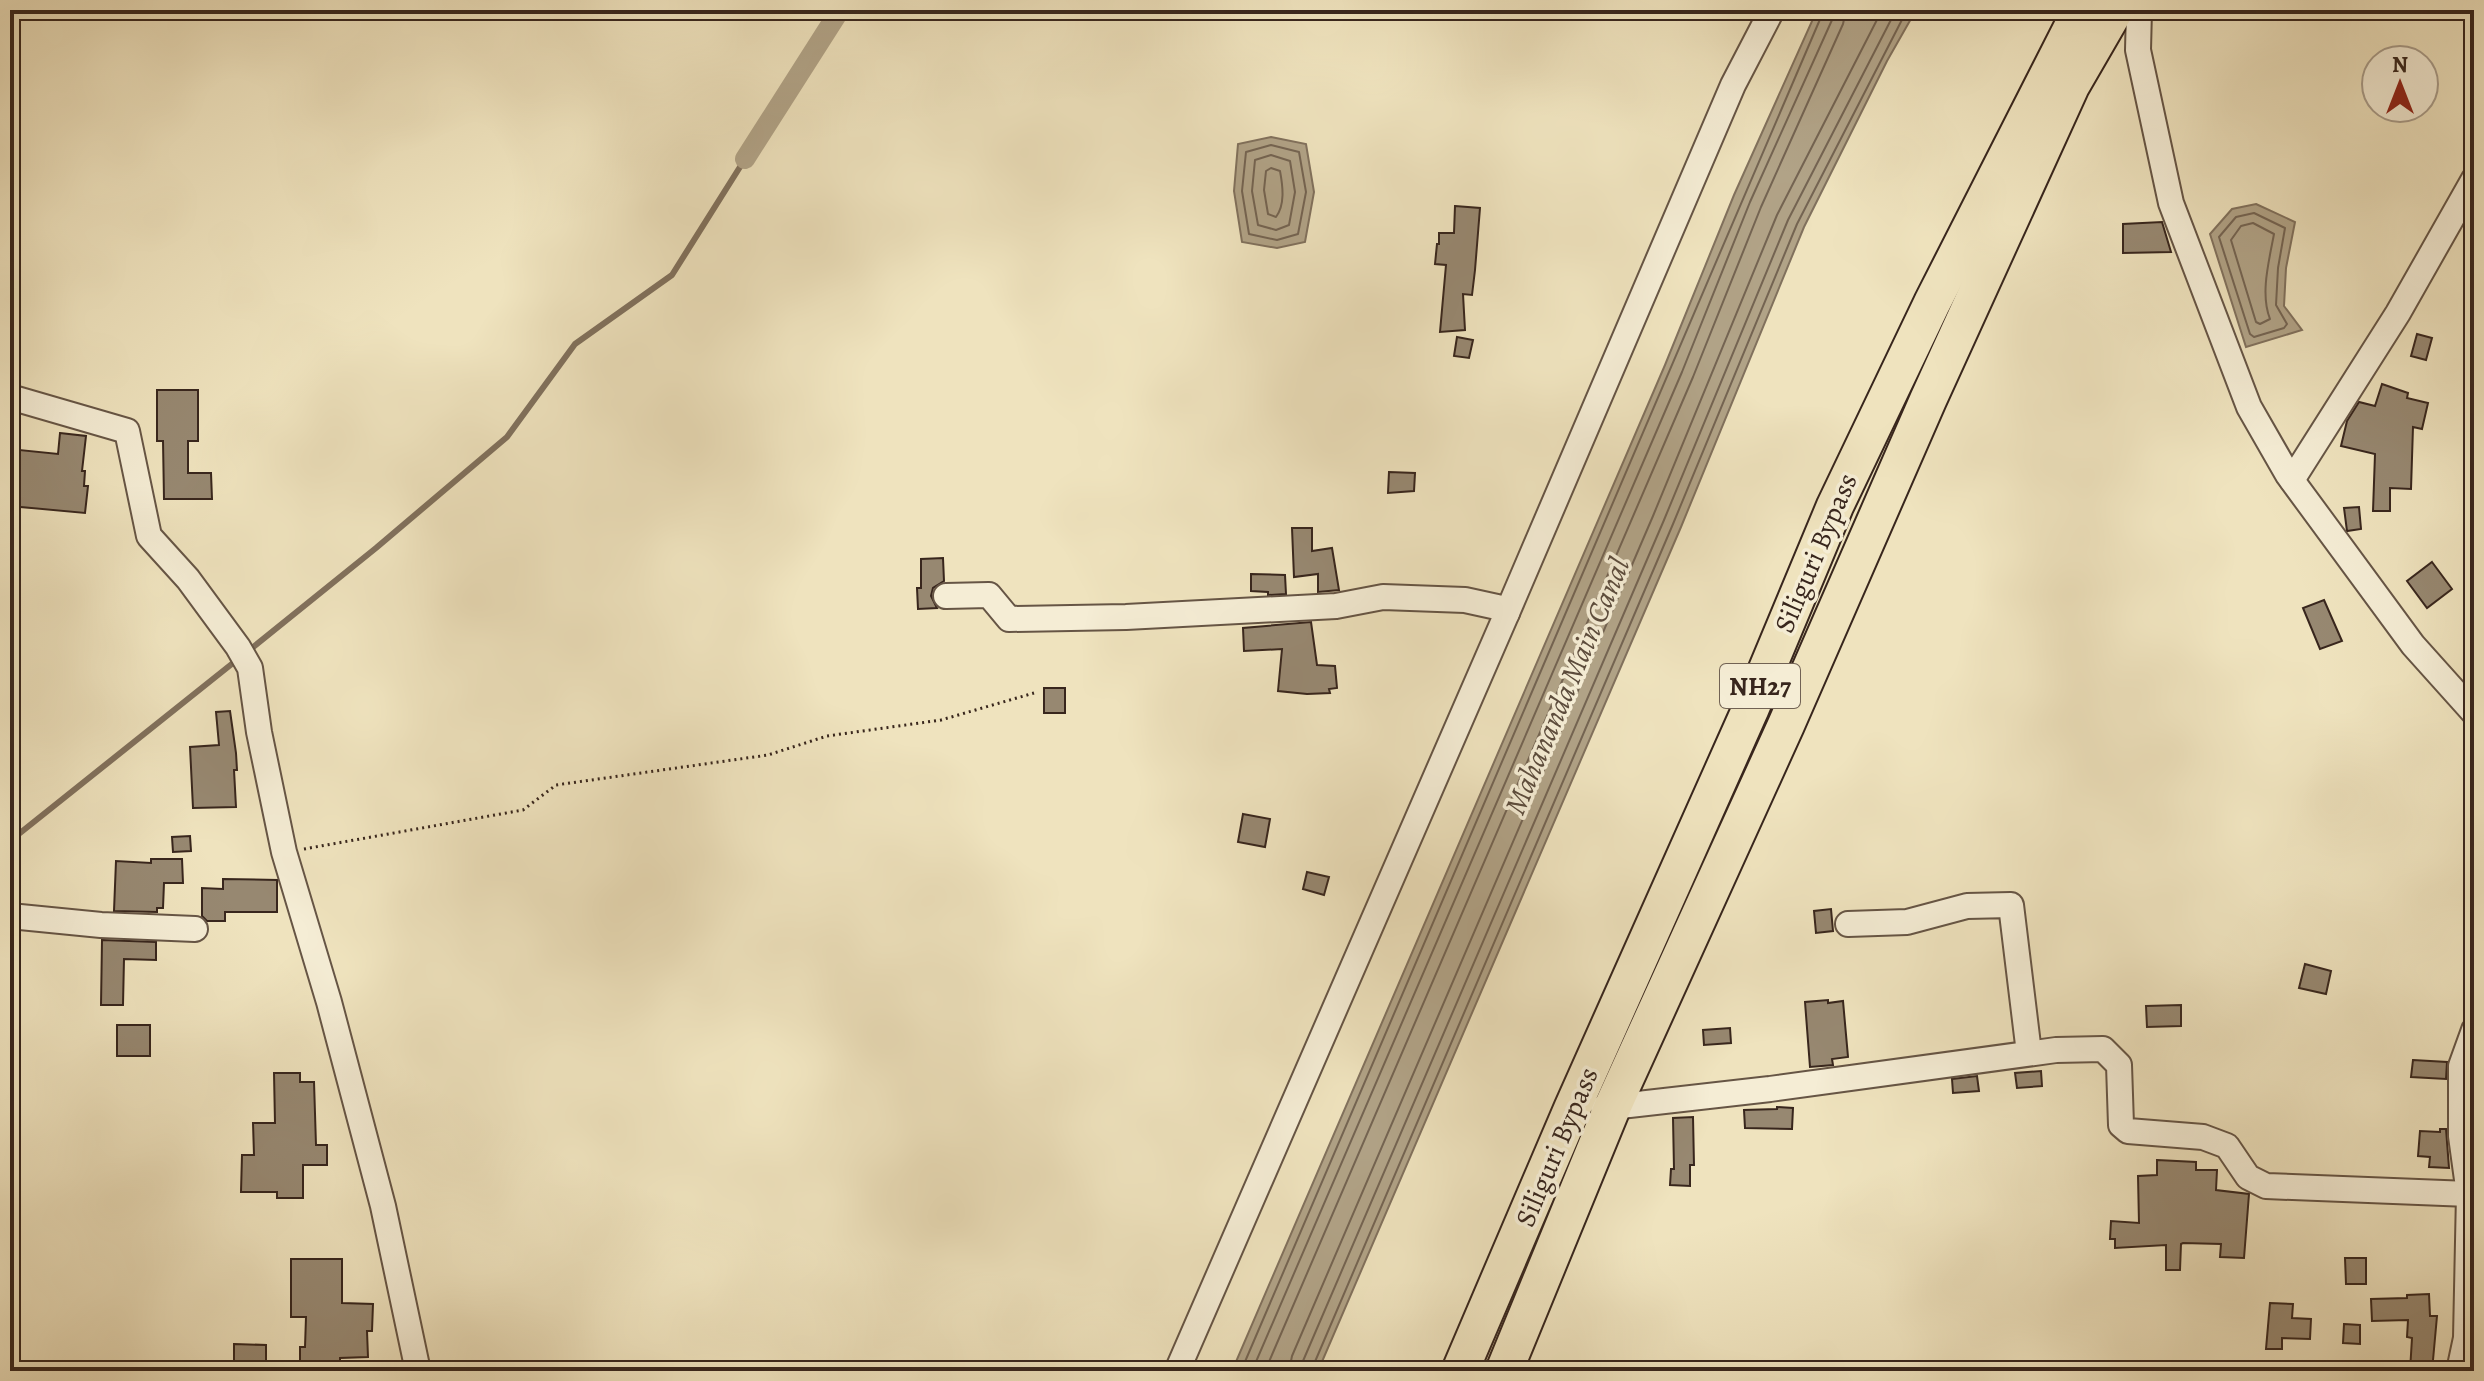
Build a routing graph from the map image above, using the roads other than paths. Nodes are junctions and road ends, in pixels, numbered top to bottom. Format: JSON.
{"nodes":[{"id":1,"x":1772,"y":10,"type":"edge"},
{"id":2,"x":2081,"y":10,"type":"edge"},
{"id":3,"x":2115,"y":10,"type":"edge"},
{"id":4,"x":2139,"y":10,"type":"edge"},
{"id":5,"x":2474,"y":179,"type":"edge"},
{"id":6,"x":10,"y":397,"type":"edge"},
{"id":7,"x":2292,"y":480,"type":"junction"},
{"id":8,"x":946,"y":596,"type":"dead end"},
{"id":9,"x":1507,"y":613,"type":"junction"},
{"id":10,"x":2474,"y":713,"type":"edge"},
{"id":11,"x":10,"y":916,"type":"edge"},
{"id":12,"x":1848,"y":924,"type":"dead end"},
{"id":13,"x":195,"y":929,"type":"dead end"},
{"id":14,"x":2474,"y":1030,"type":"edge"},
{"id":15,"x":2029,"y":1053,"type":"junction"},
{"id":16,"x":1612,"y":1108,"type":"junction"},
{"id":17,"x":1572,"y":1109,"type":"junction"},
{"id":18,"x":2469,"y":1194,"type":"junction"},
{"id":19,"x":418,"y":1371,"type":"edge"},
{"id":20,"x":1177,"y":1371,"type":"edge"},
{"id":21,"x":1460,"y":1371,"type":"edge"},
{"id":22,"x":1504,"y":1371,"type":"edge"},
{"id":23,"x":2459,"y":1371,"type":"edge"}],
"edges":[{"from":1,"to":9,"type":"street"},
{"from":2,"to":17,"type":"highway","name":"Siliguri Bypass","number":"NH27"},
{"from":3,"to":16,"type":"highway","number":"NH27"},
{"from":4,"to":7,"type":"street"},
{"from":5,"to":7,"type":"street"},
{"from":6,"to":19,"type":"street"},
{"from":7,"to":10,"type":"street"},
{"from":8,"to":9,"type":"street"},
{"from":9,"to":20,"type":"street"},
{"from":11,"to":13,"type":"street"},
{"from":12,"to":15,"type":"street"},
{"from":14,"to":18,"type":"street"},
{"from":15,"to":16,"type":"street"},
{"from":15,"to":18,"type":"street"},
{"from":16,"to":17,"type":"street"},
{"from":16,"to":22,"type":"highway","number":"NH27"},
{"from":17,"to":21,"type":"highway","name":"Siliguri Bypass","number":"NH27"},
{"from":18,"to":23,"type":"street"}]}
